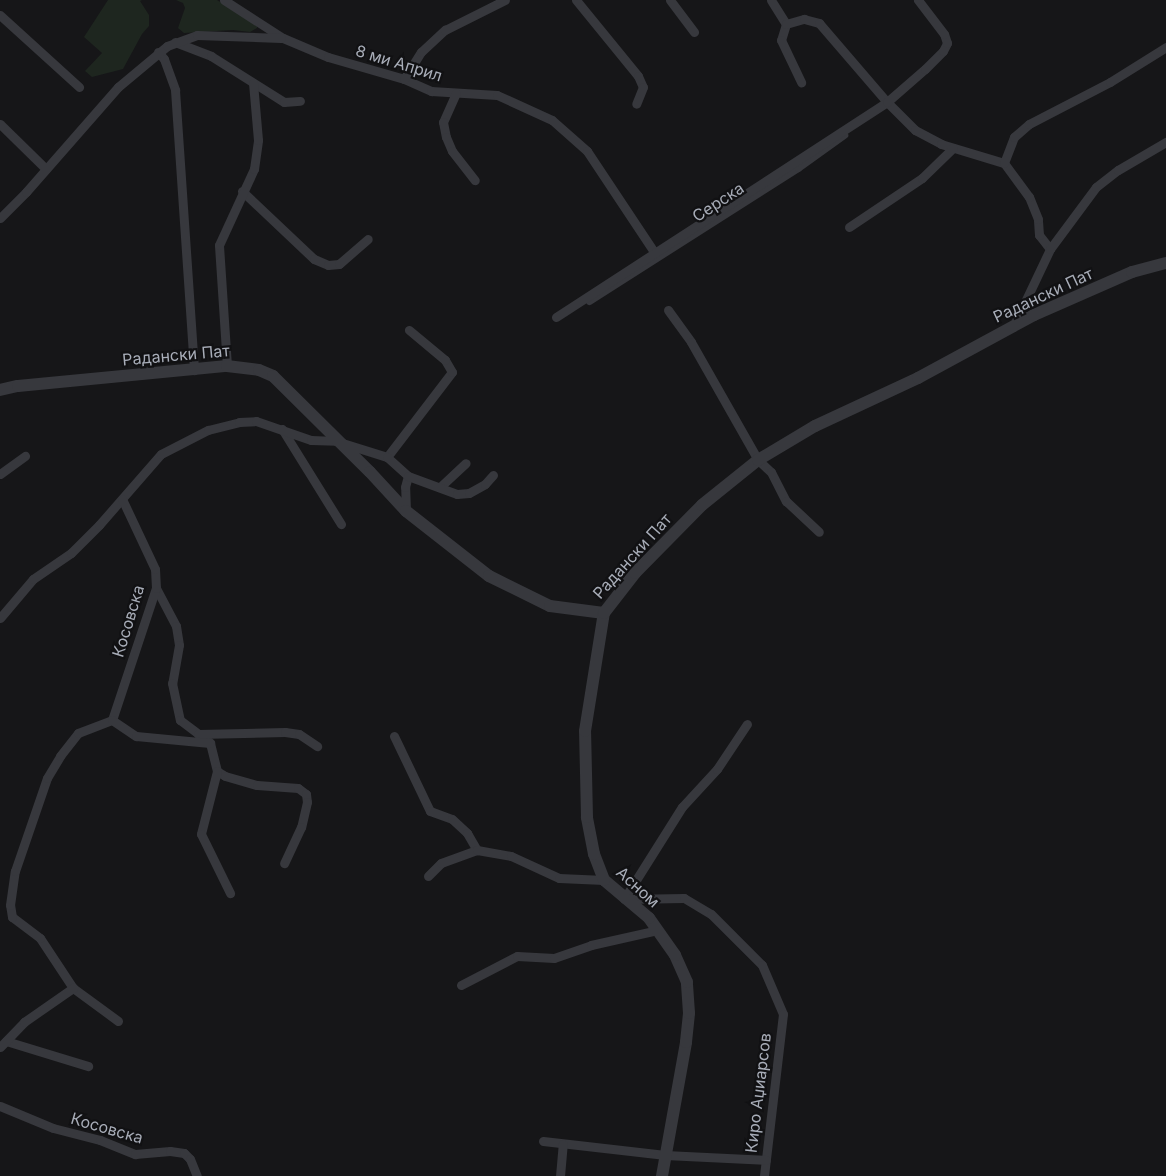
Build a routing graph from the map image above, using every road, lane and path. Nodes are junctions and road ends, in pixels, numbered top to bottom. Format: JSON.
{"nodes":[{"id":1,"x":224,"y":0,"type":"edge"},
{"id":2,"x":505,"y":0,"type":"edge"},
{"id":3,"x":576,"y":0,"type":"edge"},
{"id":4,"x":670,"y":0,"type":"edge"},
{"id":5,"x":771,"y":0,"type":"edge"},
{"id":6,"x":918,"y":0,"type":"edge"},
{"id":7,"x":0,"y":15,"type":"edge"},
{"id":8,"x":786,"y":24,"type":"junction"},
{"id":9,"x":694,"y":32,"type":"dead end"},
{"id":10,"x":283,"y":38,"type":"junction"},
{"id":11,"x":175,"y":41,"type":"junction"},
{"id":12,"x":1166,"y":47,"type":"edge"},
{"id":13,"x":158,"y":52,"type":"junction"},
{"id":14,"x":404,"y":79,"type":"junction"},
{"id":15,"x":801,"y":82,"type":"dead end"},
{"id":16,"x":253,"y":83,"type":"junction"},
{"id":17,"x":80,"y":87,"type":"dead end"},
{"id":18,"x":456,"y":93,"type":"junction"},
{"id":19,"x":300,"y":101,"type":"dead end"},
{"id":20,"x":887,"y":102,"type":"junction"},
{"id":21,"x":636,"y":104,"type":"dead end"},
{"id":22,"x":0,"y":124,"type":"edge"},
{"id":23,"x":1166,"y":142,"type":"edge"},
{"id":24,"x":953,"y":148,"type":"junction"},
{"id":25,"x":1004,"y":163,"type":"junction"},
{"id":26,"x":46,"y":169,"type":"junction"},
{"id":27,"x":475,"y":180,"type":"dead end"},
{"id":28,"x":242,"y":191,"type":"junction"},
{"id":29,"x":0,"y":218,"type":"edge"},
{"id":30,"x":849,"y":227,"type":"dead end"},
{"id":31,"x":368,"y":239,"type":"dead end"},
{"id":32,"x":1050,"y":249,"type":"junction"},
{"id":33,"x":654,"y":252,"type":"junction"},
{"id":34,"x":1166,"y":263,"type":"edge"},
{"id":35,"x":668,"y":309,"type":"dead end"},
{"id":36,"x":558,"y":316,"type":"joint"},
{"id":37,"x":1013,"y":327,"type":"junction"},
{"id":38,"x":409,"y":330,"type":"dead end"},
{"id":39,"x":227,"y":366,"type":"junction"},
{"id":40,"x":194,"y":370,"type":"junction"},
{"id":41,"x":0,"y":390,"type":"edge"},
{"id":42,"x":282,"y":429,"type":"junction"},
{"id":43,"x":336,"y":441,"type":"junction"},
{"id":44,"x":25,"y":456,"type":"dead end"},
{"id":45,"x":387,"y":457,"type":"junction"},
{"id":46,"x":758,"y":460,"type":"junction"},
{"id":47,"x":466,"y":463,"type":"dead end"},
{"id":48,"x":0,"y":474,"type":"edge"},
{"id":49,"x":493,"y":475,"type":"dead end"},
{"id":50,"x":408,"y":476,"type":"junction"},
{"id":51,"x":440,"y":487,"type":"junction"},
{"id":52,"x":122,"y":499,"type":"junction"},
{"id":53,"x":406,"y":512,"type":"junction"},
{"id":54,"x":341,"y":524,"type":"dead end"},
{"id":55,"x":819,"y":532,"type":"dead end"},
{"id":56,"x":156,"y":588,"type":"junction"},
{"id":57,"x":604,"y":613,"type":"junction"},
{"id":58,"x":0,"y":618,"type":"edge"},
{"id":59,"x":112,"y":720,"type":"junction"},
{"id":60,"x":747,"y":724,"type":"dead end"},
{"id":61,"x":198,"y":734,"type":"junction"},
{"id":62,"x":394,"y":736,"type":"dead end"},
{"id":63,"x":210,"y":743,"type":"junction"},
{"id":64,"x":317,"y":746,"type":"dead end"},
{"id":65,"x":217,"y":771,"type":"junction"},
{"id":66,"x":477,"y":850,"type":"junction"},
{"id":67,"x":284,"y":863,"type":"dead end"},
{"id":68,"x":428,"y":876,"type":"dead end"},
{"id":69,"x":604,"y":880,"type":"junction"},
{"id":70,"x":230,"y":893,"type":"dead end"},
{"id":71,"x":624,"y":899,"type":"junction"},
{"id":72,"x":658,"y":930,"type":"junction"},
{"id":73,"x":461,"y":985,"type":"dead end"},
{"id":74,"x":73,"y":988,"type":"junction"},
{"id":75,"x":118,"y":1021,"type":"dead end"},
{"id":76,"x":3,"y":1044,"type":"edge"},
{"id":77,"x":88,"y":1066,"type":"dead end"},
{"id":78,"x":0,"y":1106,"type":"edge"},
{"id":79,"x":543,"y":1142,"type":"dead end"},
{"id":80,"x":563,"y":1144,"type":"junction"},
{"id":81,"x":665,"y":1155,"type":"junction"},
{"id":82,"x":766,"y":1160,"type":"junction"},
{"id":83,"x":197,"y":1176,"type":"edge"},
{"id":84,"x":560,"y":1176,"type":"edge"},
{"id":85,"x":662,"y":1176,"type":"edge"},
{"id":86,"x":764,"y":1176,"type":"edge"}],
"edges":[{"from":1,"to":10,"type":"street","name":"8 ми Април"},
{"from":2,"to":14,"type":"street"},
{"from":3,"to":21,"type":"street"},
{"from":4,"to":9,"type":"street"},
{"from":5,"to":8,"type":"street"},
{"from":6,"to":20,"type":"street"},
{"from":7,"to":17,"type":"street"},
{"from":8,"to":15,"type":"street"},
{"from":8,"to":20,"type":"street"},
{"from":10,"to":11,"type":"street"},
{"from":10,"to":14,"type":"street","name":"8 ми Април"},
{"from":11,"to":13,"type":"street"},
{"from":11,"to":16,"type":"street"},
{"from":12,"to":25,"type":"street"},
{"from":13,"to":26,"type":"street"},
{"from":13,"to":40,"type":"street"},
{"from":14,"to":18,"type":"street","name":"8 ми Април"},
{"from":16,"to":19,"type":"street"},
{"from":16,"to":28,"type":"street"},
{"from":18,"to":27,"type":"street"},
{"from":18,"to":33,"type":"street","name":"8 ми Април"},
{"from":20,"to":24,"type":"street"},
{"from":20,"to":33,"type":"street"},
{"from":20,"to":36,"type":"street","name":"Серска"},
{"from":22,"to":26,"type":"street"},
{"from":23,"to":32,"type":"street"},
{"from":24,"to":25,"type":"street"},
{"from":24,"to":30,"type":"street"},
{"from":25,"to":32,"type":"street"},
{"from":26,"to":29,"type":"street"},
{"from":28,"to":31,"type":"street"},
{"from":28,"to":39,"type":"street"},
{"from":32,"to":37,"type":"street"},
{"from":33,"to":36,"type":"street"},
{"from":34,"to":37,"type":"street","name":"Радански Пат"},
{"from":35,"to":46,"type":"street"},
{"from":37,"to":46,"type":"street","name":"Радански Пат"},
{"from":38,"to":45,"type":"street"},
{"from":39,"to":40,"type":"street","name":"Радански Пат"},
{"from":39,"to":43,"type":"street","name":"Радански Пат"},
{"from":40,"to":41,"type":"street","name":"Радански Пат"},
{"from":42,"to":43,"type":"street"},
{"from":42,"to":52,"type":"street"},
{"from":42,"to":54,"type":"street"},
{"from":43,"to":45,"type":"street"},
{"from":43,"to":53,"type":"street","name":"Радански Пат"},
{"from":44,"to":48,"type":"street"},
{"from":45,"to":50,"type":"street"},
{"from":46,"to":55,"type":"street"},
{"from":46,"to":57,"type":"street","name":"Радански Пат"},
{"from":47,"to":51,"type":"street"},
{"from":49,"to":51,"type":"street"},
{"from":50,"to":51,"type":"street"},
{"from":50,"to":53,"type":"street"},
{"from":52,"to":56,"type":"street","name":"Косовска"},
{"from":52,"to":58,"type":"street"},
{"from":53,"to":57,"type":"street","name":"Радански Пат"},
{"from":56,"to":59,"type":"street","name":"Косовска"},
{"from":56,"to":61,"type":"street"},
{"from":57,"to":69,"type":"street","name":"Асном"},
{"from":59,"to":63,"type":"street"},
{"from":59,"to":74,"type":"street"},
{"from":60,"to":71,"type":"street"},
{"from":61,"to":63,"type":"street"},
{"from":61,"to":64,"type":"street"},
{"from":62,"to":66,"type":"street"},
{"from":63,"to":65,"type":"street"},
{"from":65,"to":67,"type":"street"},
{"from":65,"to":70,"type":"street"},
{"from":66,"to":68,"type":"street"},
{"from":66,"to":69,"type":"street"},
{"from":69,"to":71,"type":"street","name":"Асном"},
{"from":71,"to":72,"type":"street","name":"Асном"},
{"from":71,"to":82,"type":"street","name":"Киро Аџиарсов"},
{"from":72,"to":73,"type":"street"},
{"from":72,"to":81,"type":"street","name":"Асном"},
{"from":74,"to":75,"type":"street"},
{"from":74,"to":76,"type":"street"},
{"from":76,"to":77,"type":"street"},
{"from":78,"to":83,"type":"street","name":"Косовска"},
{"from":79,"to":80,"type":"street"},
{"from":80,"to":81,"type":"street"},
{"from":80,"to":84,"type":"street"},
{"from":81,"to":82,"type":"street"},
{"from":81,"to":85,"type":"street","name":"Асном"},
{"from":82,"to":86,"type":"street","name":"Киро Аџиарсов"}]}
